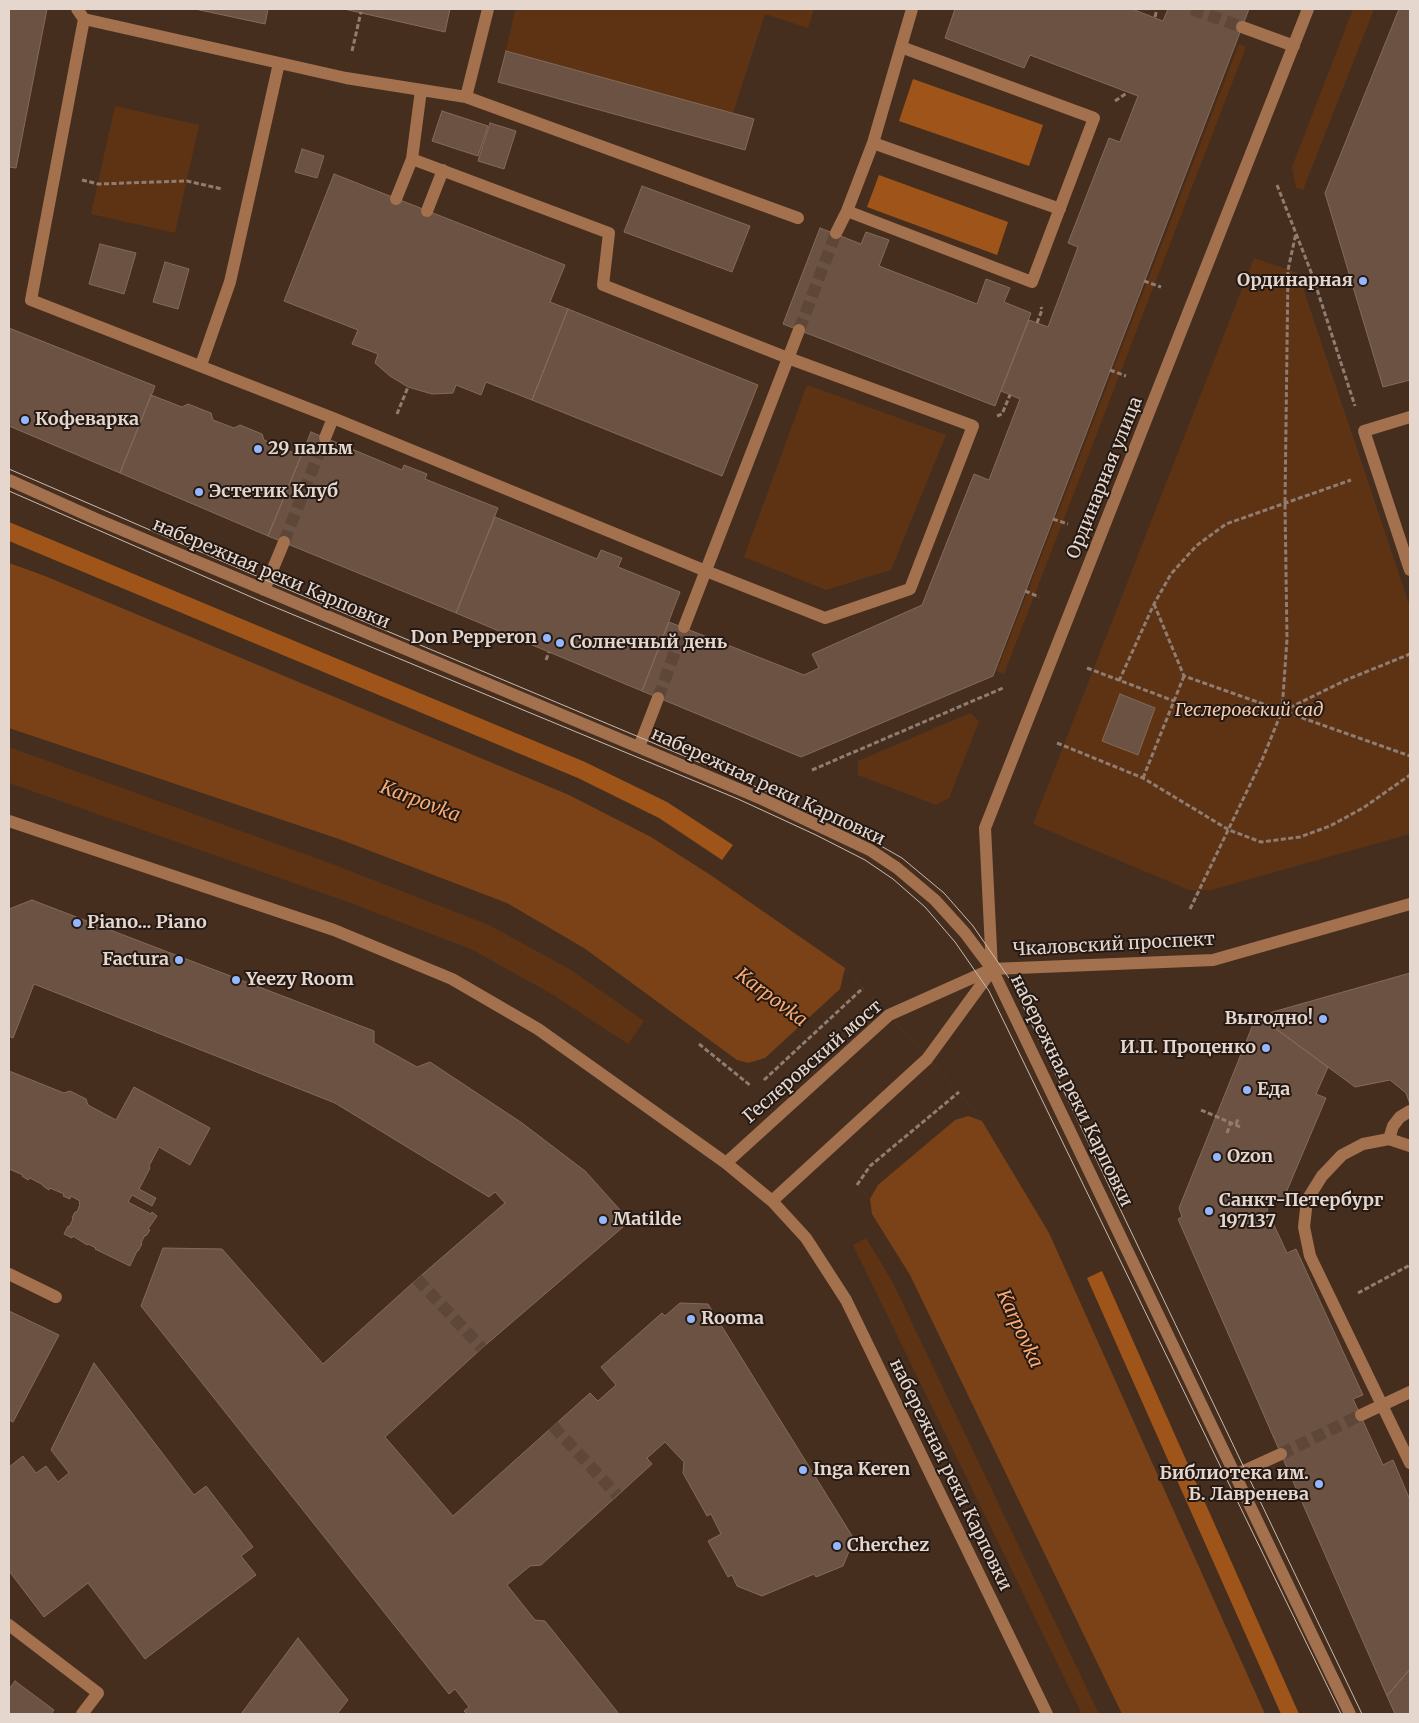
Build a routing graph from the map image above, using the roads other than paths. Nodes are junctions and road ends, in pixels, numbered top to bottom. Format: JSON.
{"nodes":[{"id":1,"x":76,"y":9,"type":"edge"},
{"id":2,"x":488,"y":9,"type":"edge"},
{"id":3,"x":912,"y":9,"type":"edge"},
{"id":4,"x":1308,"y":9,"type":"edge"},
{"id":5,"x":84,"y":19,"type":"junction"},
{"id":6,"x":1242,"y":27,"type":"tunnel mouth"},
{"id":7,"x":1294,"y":46,"type":"junction"},
{"id":8,"x":901,"y":47,"type":"junction"},
{"id":9,"x":279,"y":63,"type":"junction"},
{"id":10,"x":421,"y":90,"type":"junction"},
{"id":11,"x":466,"y":98,"type":"junction"},
{"id":12,"x":873,"y":143,"type":"junction"},
{"id":13,"x":412,"y":159,"type":"junction"},
{"id":14,"x":443,"y":170,"type":"junction"},
{"id":15,"x":396,"y":199,"type":"dead end"},
{"id":16,"x":1060,"y":208,"type":"junction"},
{"id":17,"x":427,"y":211,"type":"dead end"},
{"id":18,"x":847,"y":211,"type":"junction"},
{"id":19,"x":798,"y":218,"type":"dead end"},
{"id":20,"x":836,"y":233,"type":"tunnel mouth"},
{"id":21,"x":799,"y":330,"type":"tunnel mouth"},
{"id":22,"x":788,"y":358,"type":"junction"},
{"id":23,"x":201,"y":365,"type":"junction"},
{"id":24,"x":1410,"y":417,"type":"edge"},
{"id":25,"x":334,"y":418,"type":"junction"},
{"id":26,"x":325,"y":438,"type":"tunnel mouth"},
{"id":27,"x":9,"y":480,"type":"edge"},
{"id":28,"x":284,"y":542,"type":"tunnel mouth"},
{"id":29,"x":1410,"y":570,"type":"edge"},
{"id":30,"x":706,"y":571,"type":"junction"},
{"id":31,"x":264,"y":590,"type":"junction"},
{"id":32,"x":684,"y":627,"type":"tunnel mouth"},
{"id":33,"x":658,"y":698,"type":"tunnel mouth"},
{"id":34,"x":638,"y":747,"type":"junction"},
{"id":35,"x":10,"y":825,"type":"edge"},
{"id":36,"x":1410,"y":904,"type":"edge"},
{"id":37,"x":992,"y":969,"type":"junction"},
{"id":38,"x":1410,"y":1111,"type":"edge"},
{"id":39,"x":1389,"y":1139,"type":"junction"},
{"id":40,"x":1410,"y":1146,"type":"edge"},
{"id":41,"x":726,"y":1163,"type":"junction"},
{"id":42,"x":772,"y":1201,"type":"junction"},
{"id":43,"x":9,"y":1274,"type":"edge"},
{"id":44,"x":56,"y":1297,"type":"dead end"},
{"id":45,"x":1410,"y":1392,"type":"edge"},
{"id":46,"x":1382,"y":1405,"type":"junction"},
{"id":47,"x":1361,"y":1415,"type":"tunnel mouth"},
{"id":48,"x":1281,"y":1454,"type":"tunnel mouth"},
{"id":49,"x":1410,"y":1463,"type":"edge"},
{"id":50,"x":1235,"y":1475,"type":"junction"},
{"id":51,"x":10,"y":1627,"type":"edge"},
{"id":52,"x":82,"y":1714,"type":"edge"},
{"id":53,"x":1047,"y":1714,"type":"edge"},
{"id":54,"x":1350,"y":1714,"type":"edge"}],
"edges":[{"from":1,"to":5,"type":"street"},
{"from":2,"to":11,"type":"street"},
{"from":3,"to":8,"type":"street"},
{"from":4,"to":7,"type":"street","name":"Ординарная улица"},
{"from":5,"to":9,"type":"street"},
{"from":5,"to":23,"type":"street"},
{"from":6,"to":7,"type":"street"},
{"from":7,"to":37,"type":"street","name":"Ординарная улица"},
{"from":8,"to":12,"type":"street"},
{"from":8,"to":16,"type":"street"},
{"from":9,"to":10,"type":"street"},
{"from":9,"to":23,"type":"street"},
{"from":10,"to":11,"type":"street"},
{"from":10,"to":13,"type":"street"},
{"from":11,"to":19,"type":"street"},
{"from":12,"to":16,"type":"street"},
{"from":12,"to":18,"type":"street"},
{"from":13,"to":14,"type":"street"},
{"from":13,"to":15,"type":"street"},
{"from":14,"to":17,"type":"street"},
{"from":14,"to":22,"type":"street"},
{"from":16,"to":18,"type":"street"},
{"from":18,"to":20,"type":"street"},
{"from":21,"to":22,"type":"street"},
{"from":22,"to":30,"type":"street"},
{"from":22,"to":30,"type":"street"},
{"from":23,"to":25,"type":"street"},
{"from":24,"to":29,"type":"street"},
{"from":25,"to":26,"type":"street"},
{"from":25,"to":30,"type":"street"},
{"from":27,"to":31,"type":"street","name":"набережная реки Карповки"},
{"from":28,"to":31,"type":"street"},
{"from":30,"to":32,"type":"street"},
{"from":31,"to":34,"type":"street","name":"набережная реки Карповки"},
{"from":33,"to":34,"type":"street"},
{"from":34,"to":37,"type":"street","name":"набережная реки Карповки"},
{"from":35,"to":41,"type":"street","name":"набережная реки Карповки"},
{"from":36,"to":37,"type":"street","name":"Чкаловский проспект"},
{"from":37,"to":41,"type":"street","name":"Геслеровский мост"},
{"from":37,"to":42,"type":"street"},
{"from":37,"to":50,"type":"street","name":"набережная реки Карповки"},
{"from":38,"to":39,"type":"street"},
{"from":39,"to":40,"type":"street"},
{"from":39,"to":46,"type":"street"},
{"from":41,"to":42,"type":"street","name":"набережная реки Карповки"},
{"from":42,"to":53,"type":"street","name":"набережная реки Карповки"},
{"from":43,"to":44,"type":"street"},
{"from":45,"to":46,"type":"street"},
{"from":46,"to":47,"type":"street"},
{"from":46,"to":49,"type":"street"},
{"from":48,"to":50,"type":"street"},
{"from":50,"to":54,"type":"street","name":"набережная реки Карповки"},
{"from":51,"to":52,"type":"street"}]}
